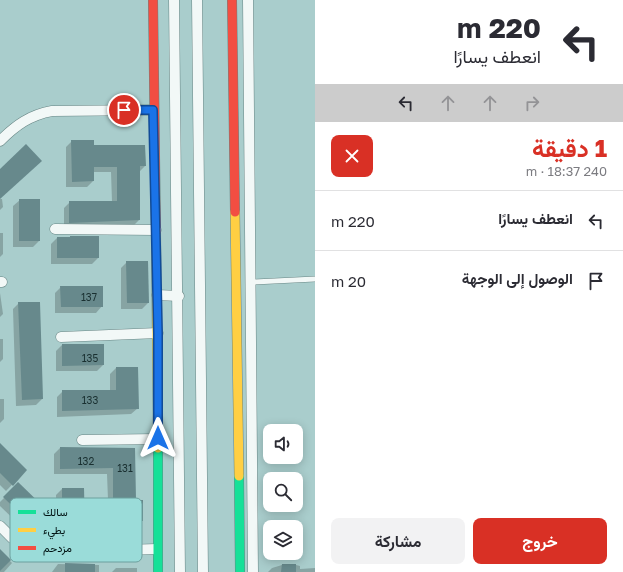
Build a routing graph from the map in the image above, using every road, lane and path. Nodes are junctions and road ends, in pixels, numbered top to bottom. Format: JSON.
{"nodes":[{"id":1,"x":152,"y":0,"type":"edge"},
{"id":2,"x":174,"y":0,"type":"edge"},
{"id":3,"x":197,"y":0,"type":"edge"},
{"id":4,"x":232,"y":0,"type":"edge"},
{"id":5,"x":248,"y":0,"type":"edge"},
{"id":6,"x":233,"y":86,"type":"junction"},
{"id":7,"x":249,"y":86,"type":"junction"},
{"id":8,"x":153,"y":110,"type":"junction"},
{"id":9,"x":0,"y":141,"type":"edge"},
{"id":10,"x":55,"y":230,"type":"dead end"},
{"id":11,"x":156,"y":230,"type":"junction"},
{"id":12,"x":315,"y":279,"type":"edge"},
{"id":13,"x":252,"y":282,"type":"junction"},
{"id":14,"x":157,"y":295,"type":"junction"},
{"id":15,"x":178,"y":296,"type":"junction"},
{"id":16,"x":158,"y":333,"type":"junction"},
{"id":17,"x":61,"y":336,"type":"dead end"},
{"id":18,"x":158,"y":438,"type":"junction"},
{"id":19,"x":82,"y":440,"type":"dead end"},
{"id":20,"x":0,"y":526,"type":"edge"},
{"id":21,"x":10,"y":536,"type":"edge"},
{"id":22,"x":157,"y":548,"type":"junction"},
{"id":23,"x":142,"y":549,"type":"edge"},
{"id":24,"x":158,"y":572,"type":"edge"},
{"id":25,"x":180,"y":572,"type":"edge"},
{"id":26,"x":203,"y":572,"type":"edge"},
{"id":27,"x":240,"y":572,"type":"edge"},
{"id":28,"x":253,"y":572,"type":"edge"}],
"edges":[{"from":1,"to":8,"type":"street"},
{"from":2,"to":15,"type":"street"},
{"from":3,"to":26,"type":"street"},
{"from":4,"to":6,"type":"street"},
{"from":5,"to":7,"type":"street"},
{"from":6,"to":7,"type":"street"},
{"from":6,"to":27,"type":"street"},
{"from":7,"to":13,"type":"street"},
{"from":8,"to":9,"type":"street"},
{"from":8,"to":11,"type":"street"},
{"from":10,"to":11,"type":"street"},
{"from":11,"to":14,"type":"street"},
{"from":12,"to":13,"type":"lane"},
{"from":13,"to":28,"type":"street"},
{"from":14,"to":15,"type":"street"},
{"from":14,"to":16,"type":"street"},
{"from":15,"to":25,"type":"street"},
{"from":16,"to":17,"type":"street"},
{"from":16,"to":18,"type":"street"},
{"from":18,"to":19,"type":"street"},
{"from":18,"to":22,"type":"street"},
{"from":20,"to":21,"type":"street"},
{"from":22,"to":23,"type":"street"},
{"from":22,"to":24,"type":"street"}]}
